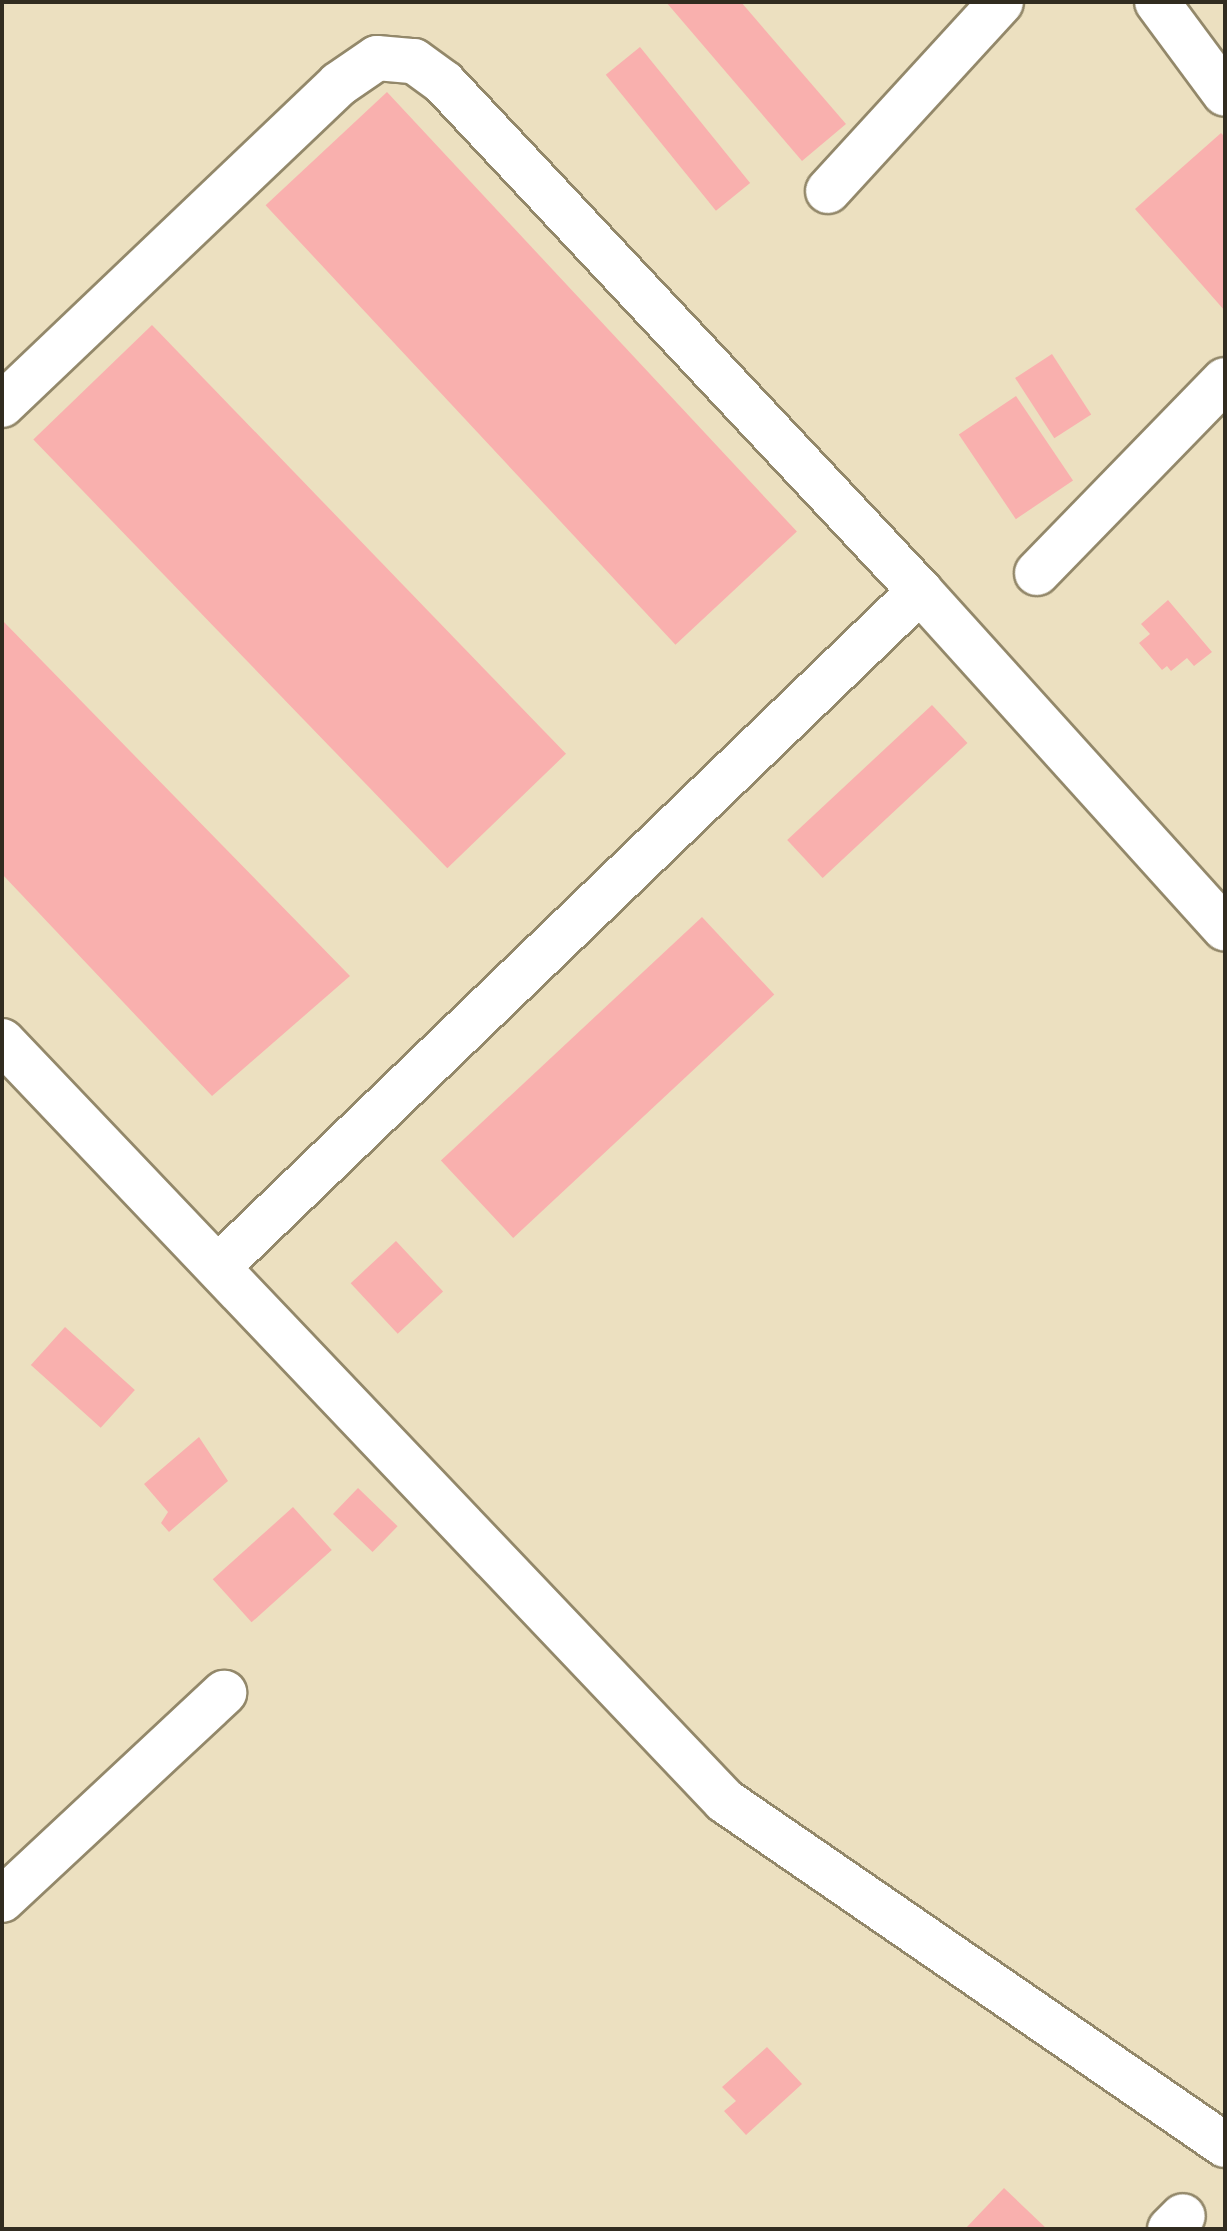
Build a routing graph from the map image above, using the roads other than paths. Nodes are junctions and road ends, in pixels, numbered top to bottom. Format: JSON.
{"nodes":[{"id":1,"x":1001,"y":2,"type":"edge"},
{"id":2,"x":1157,"y":2,"type":"edge"},
{"id":3,"x":1218,"y":65,"type":"edge"},
{"id":4,"x":828,"y":191,"type":"dead end"},
{"id":5,"x":1225,"y":380,"type":"edge"},
{"id":6,"x":2,"y":405,"type":"edge"},
{"id":7,"x":1037,"y":573,"type":"dead end"},
{"id":8,"x":920,"y":591,"type":"junction"},
{"id":9,"x":1225,"y":928,"type":"edge"},
{"id":10,"x":2,"y":1041,"type":"edge"},
{"id":11,"x":218,"y":1267,"type":"junction"},
{"id":12,"x":224,"y":1693,"type":"dead end"},
{"id":13,"x":2,"y":1900,"type":"edge"},
{"id":14,"x":1225,"y":2145,"type":"edge"}],
"edges":[{"from":1,"to":4,"type":"street"},
{"from":2,"to":3,"type":"street"},
{"from":5,"to":7,"type":"street"},
{"from":6,"to":8,"type":"street"},
{"from":8,"to":9,"type":"street"},
{"from":8,"to":11,"type":"street"},
{"from":10,"to":11,"type":"street"},
{"from":11,"to":14,"type":"street"},
{"from":12,"to":13,"type":"street"}]}
